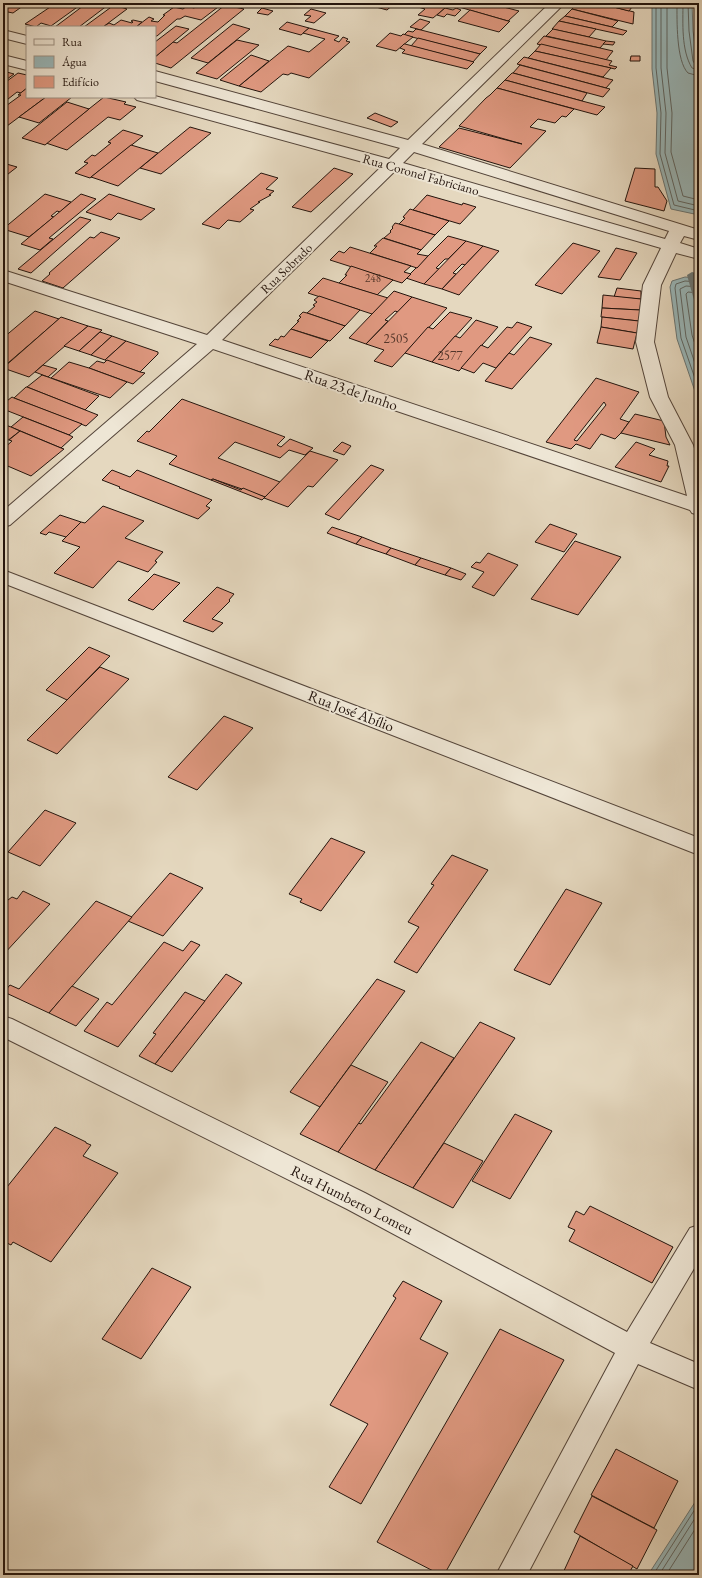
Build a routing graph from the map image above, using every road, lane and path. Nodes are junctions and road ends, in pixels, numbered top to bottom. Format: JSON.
{"nodes":[{"id":1,"x":556,"y":3,"type":"edge"},
{"id":2,"x":3,"y":34,"type":"edge"},
{"id":3,"x":26,"y":40,"type":"edge"},
{"id":4,"x":3,"y":59,"type":"edge"},
{"id":5,"x":26,"y":66,"type":"edge"},
{"id":6,"x":156,"y":76,"type":"edge"},
{"id":7,"x":146,"y":98,"type":"edge"},
{"id":8,"x":412,"y":146,"type":"junction"},
{"id":9,"x":393,"y":165,"type":"junction"},
{"id":10,"x":678,"y":229,"type":"junction"},
{"id":11,"x":699,"y":235,"type":"edge"},
{"id":12,"x":671,"y":245,"type":"junction"},
{"id":13,"x":699,"y":254,"type":"edge"},
{"id":14,"x":3,"y":275,"type":"edge"},
{"id":15,"x":210,"y":342,"type":"junction"},
{"id":16,"x":698,"y":507,"type":"edge"},
{"id":17,"x":3,"y":521,"type":"edge"},
{"id":18,"x":3,"y":576,"type":"edge"},
{"id":19,"x":699,"y":847,"type":"edge"},
{"id":20,"x":3,"y":1026,"type":"edge"},
{"id":21,"x":699,"y":1236,"type":"edge"},
{"id":22,"x":632,"y":1348,"type":"junction"},
{"id":23,"x":699,"y":1377,"type":"edge"},
{"id":24,"x":511,"y":1575,"type":"edge"}],
"edges":[{"from":1,"to":8,"type":"street","name":"Rua Sobrado"},
{"from":2,"to":3,"type":"street"},
{"from":4,"to":5,"type":"street"},
{"from":6,"to":8,"type":"street","name":"Rua Coronel Fabriciano"},
{"from":7,"to":9,"type":"street","name":"Rua Coronel Fabriciano"},
{"from":8,"to":9,"type":"street","name":"Rua Sobrado"},
{"from":8,"to":10,"type":"street","name":"Rua Coronel Fabriciano"},
{"from":9,"to":12,"type":"street","name":"Rua Coronel Fabriciano"},
{"from":9,"to":15,"type":"street","name":"Rua Sobrado"},
{"from":10,"to":11,"type":"street","name":"Rua Coronel Fabriciano"},
{"from":10,"to":12,"type":"street"},
{"from":12,"to":13,"type":"street","name":"Rua Coronel Fabriciano"},
{"from":12,"to":16,"type":"street"},
{"from":14,"to":15,"type":"street","name":"Rua 23 de Junho"},
{"from":15,"to":16,"type":"street","name":"Rua 23 de Junho"},
{"from":15,"to":17,"type":"street","name":"Rua Sobrado"},
{"from":18,"to":19,"type":"street","name":"Rua José Abílio"},
{"from":20,"to":22,"type":"street","name":"Rua Humberto Lomeu"},
{"from":21,"to":22,"type":"street"},
{"from":22,"to":23,"type":"street","name":"Rua Humberto Lomeu"},
{"from":22,"to":24,"type":"street"}]}
